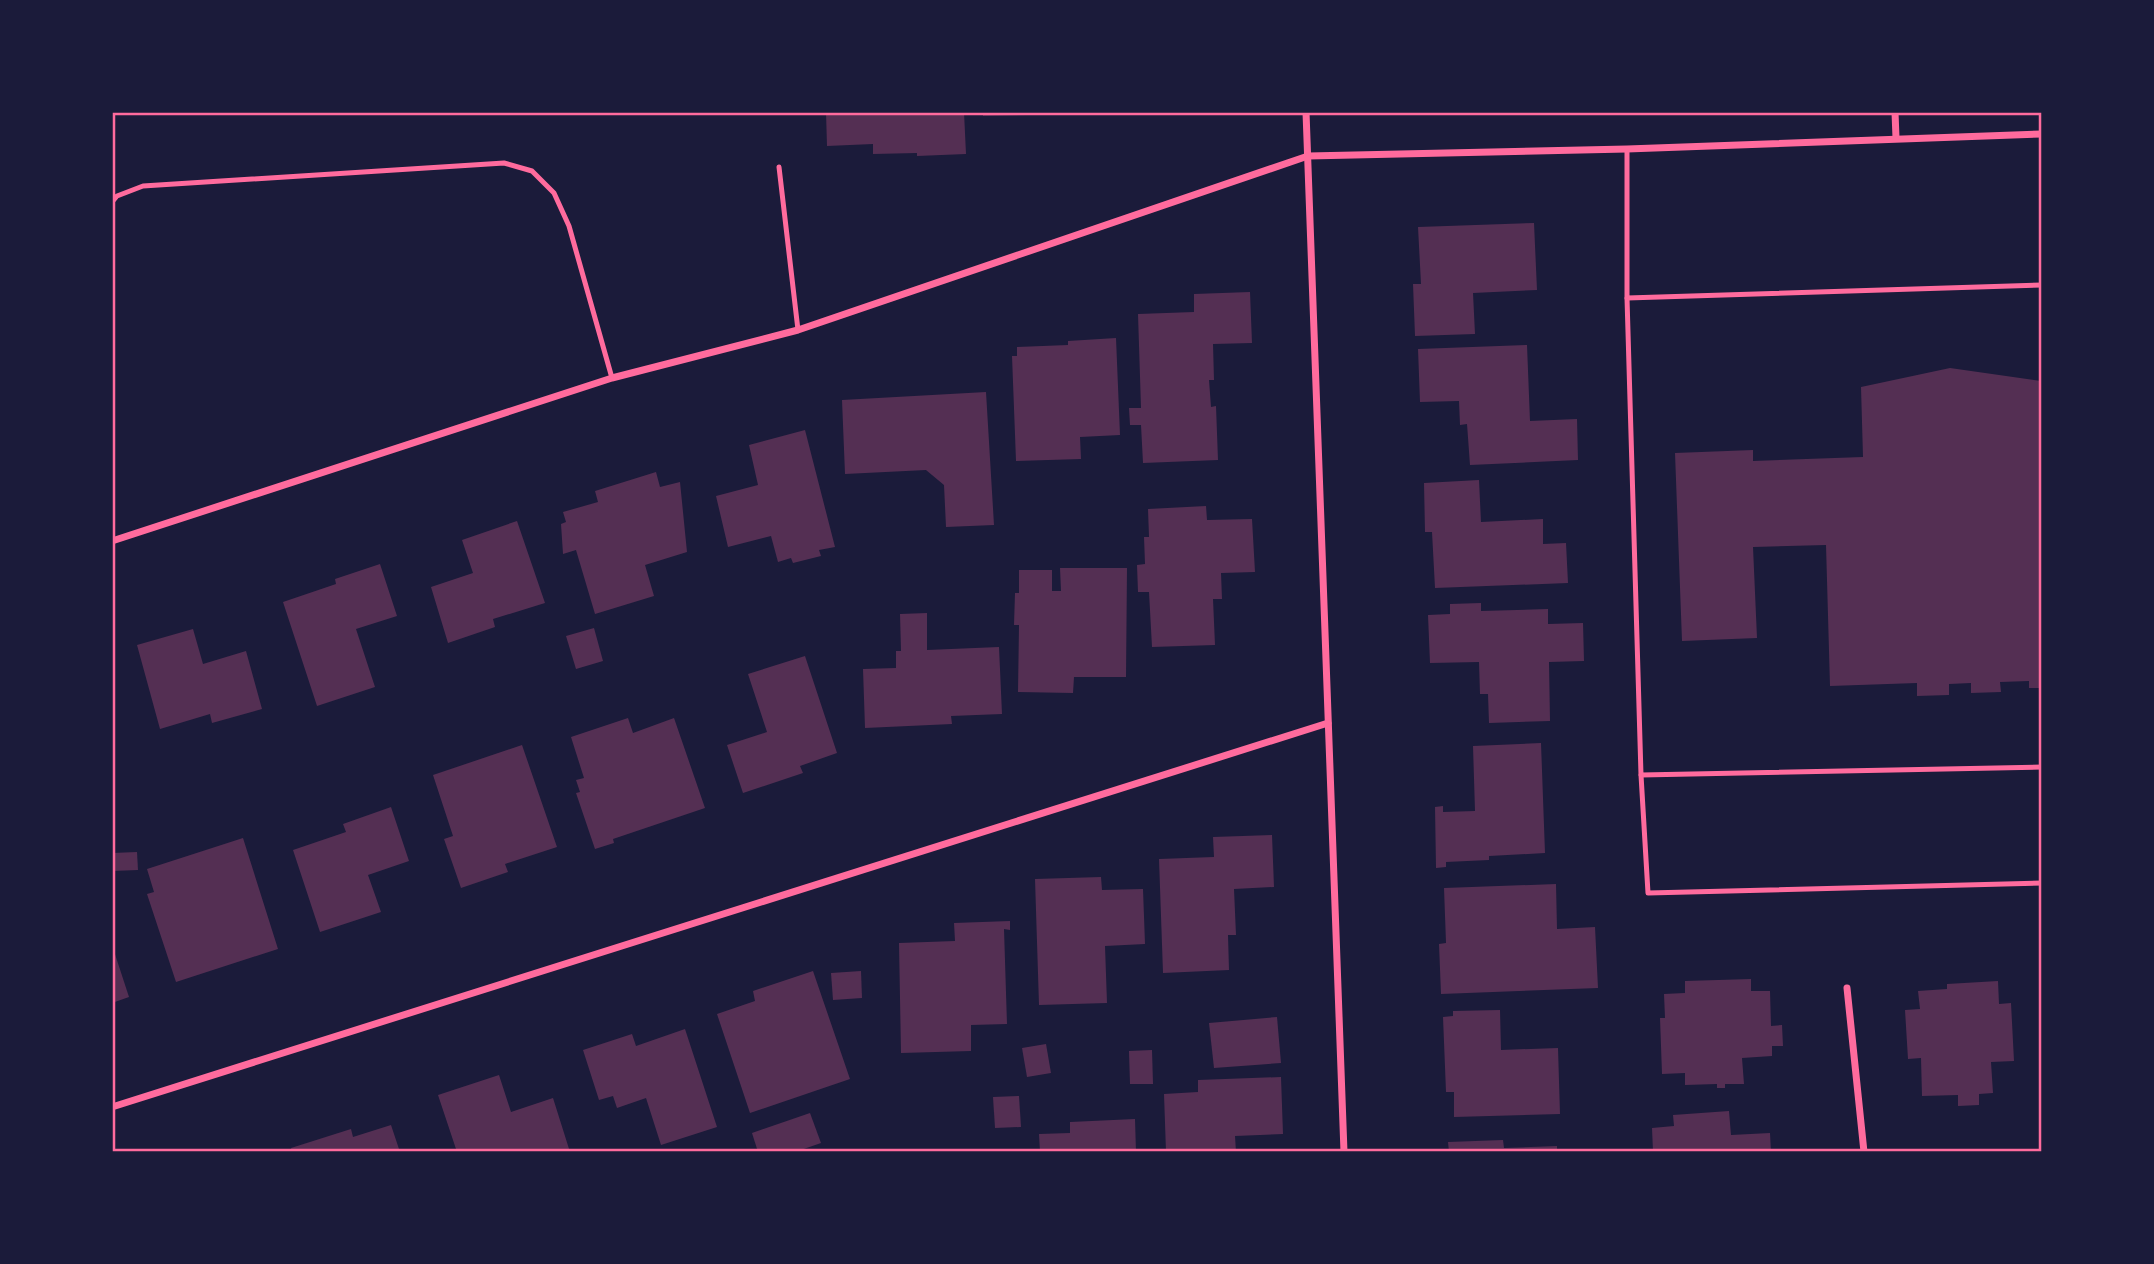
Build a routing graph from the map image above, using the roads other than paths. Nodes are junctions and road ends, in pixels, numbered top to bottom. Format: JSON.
{"nodes":[{"id":1,"x":1306,"y":112,"type":"edge"},
{"id":2,"x":1895,"y":112,"type":"edge"},
{"id":3,"x":2042,"y":134,"type":"edge"},
{"id":4,"x":1896,"y":138,"type":"junction"},
{"id":5,"x":1627,"y":149,"type":"junction"},
{"id":6,"x":1308,"y":156,"type":"junction"},
{"id":7,"x":779,"y":167,"type":"dead end"},
{"id":8,"x":112,"y":202,"type":"edge"},
{"id":9,"x":2042,"y":285,"type":"edge"},
{"id":10,"x":1627,"y":298,"type":"junction"},
{"id":11,"x":798,"y":330,"type":"junction"},
{"id":12,"x":612,"y":378,"type":"junction"},
{"id":13,"x":112,"y":541,"type":"edge"},
{"id":14,"x":1328,"y":723,"type":"junction"},
{"id":15,"x":2042,"y":767,"type":"edge"},
{"id":16,"x":1641,"y":775,"type":"junction"},
{"id":17,"x":2042,"y":883,"type":"edge"},
{"id":18,"x":1847,"y":988,"type":"dead end"},
{"id":19,"x":112,"y":1107,"type":"edge"},
{"id":20,"x":1345,"y":1152,"type":"edge"},
{"id":21,"x":1864,"y":1152,"type":"edge"}],
"edges":[{"from":1,"to":6,"type":"street"},
{"from":2,"to":4,"type":"street"},
{"from":3,"to":4,"type":"street"},
{"from":4,"to":5,"type":"street"},
{"from":5,"to":6,"type":"street"},
{"from":5,"to":10,"type":"lane"},
{"from":6,"to":11,"type":"street"},
{"from":6,"to":14,"type":"street"},
{"from":7,"to":11,"type":"lane"},
{"from":8,"to":12,"type":"lane"},
{"from":9,"to":10,"type":"lane"},
{"from":10,"to":16,"type":"lane"},
{"from":11,"to":12,"type":"street"},
{"from":12,"to":13,"type":"street"},
{"from":14,"to":19,"type":"street"},
{"from":14,"to":20,"type":"street"},
{"from":15,"to":16,"type":"lane"},
{"from":16,"to":17,"type":"lane"},
{"from":18,"to":21,"type":"street"}]}
